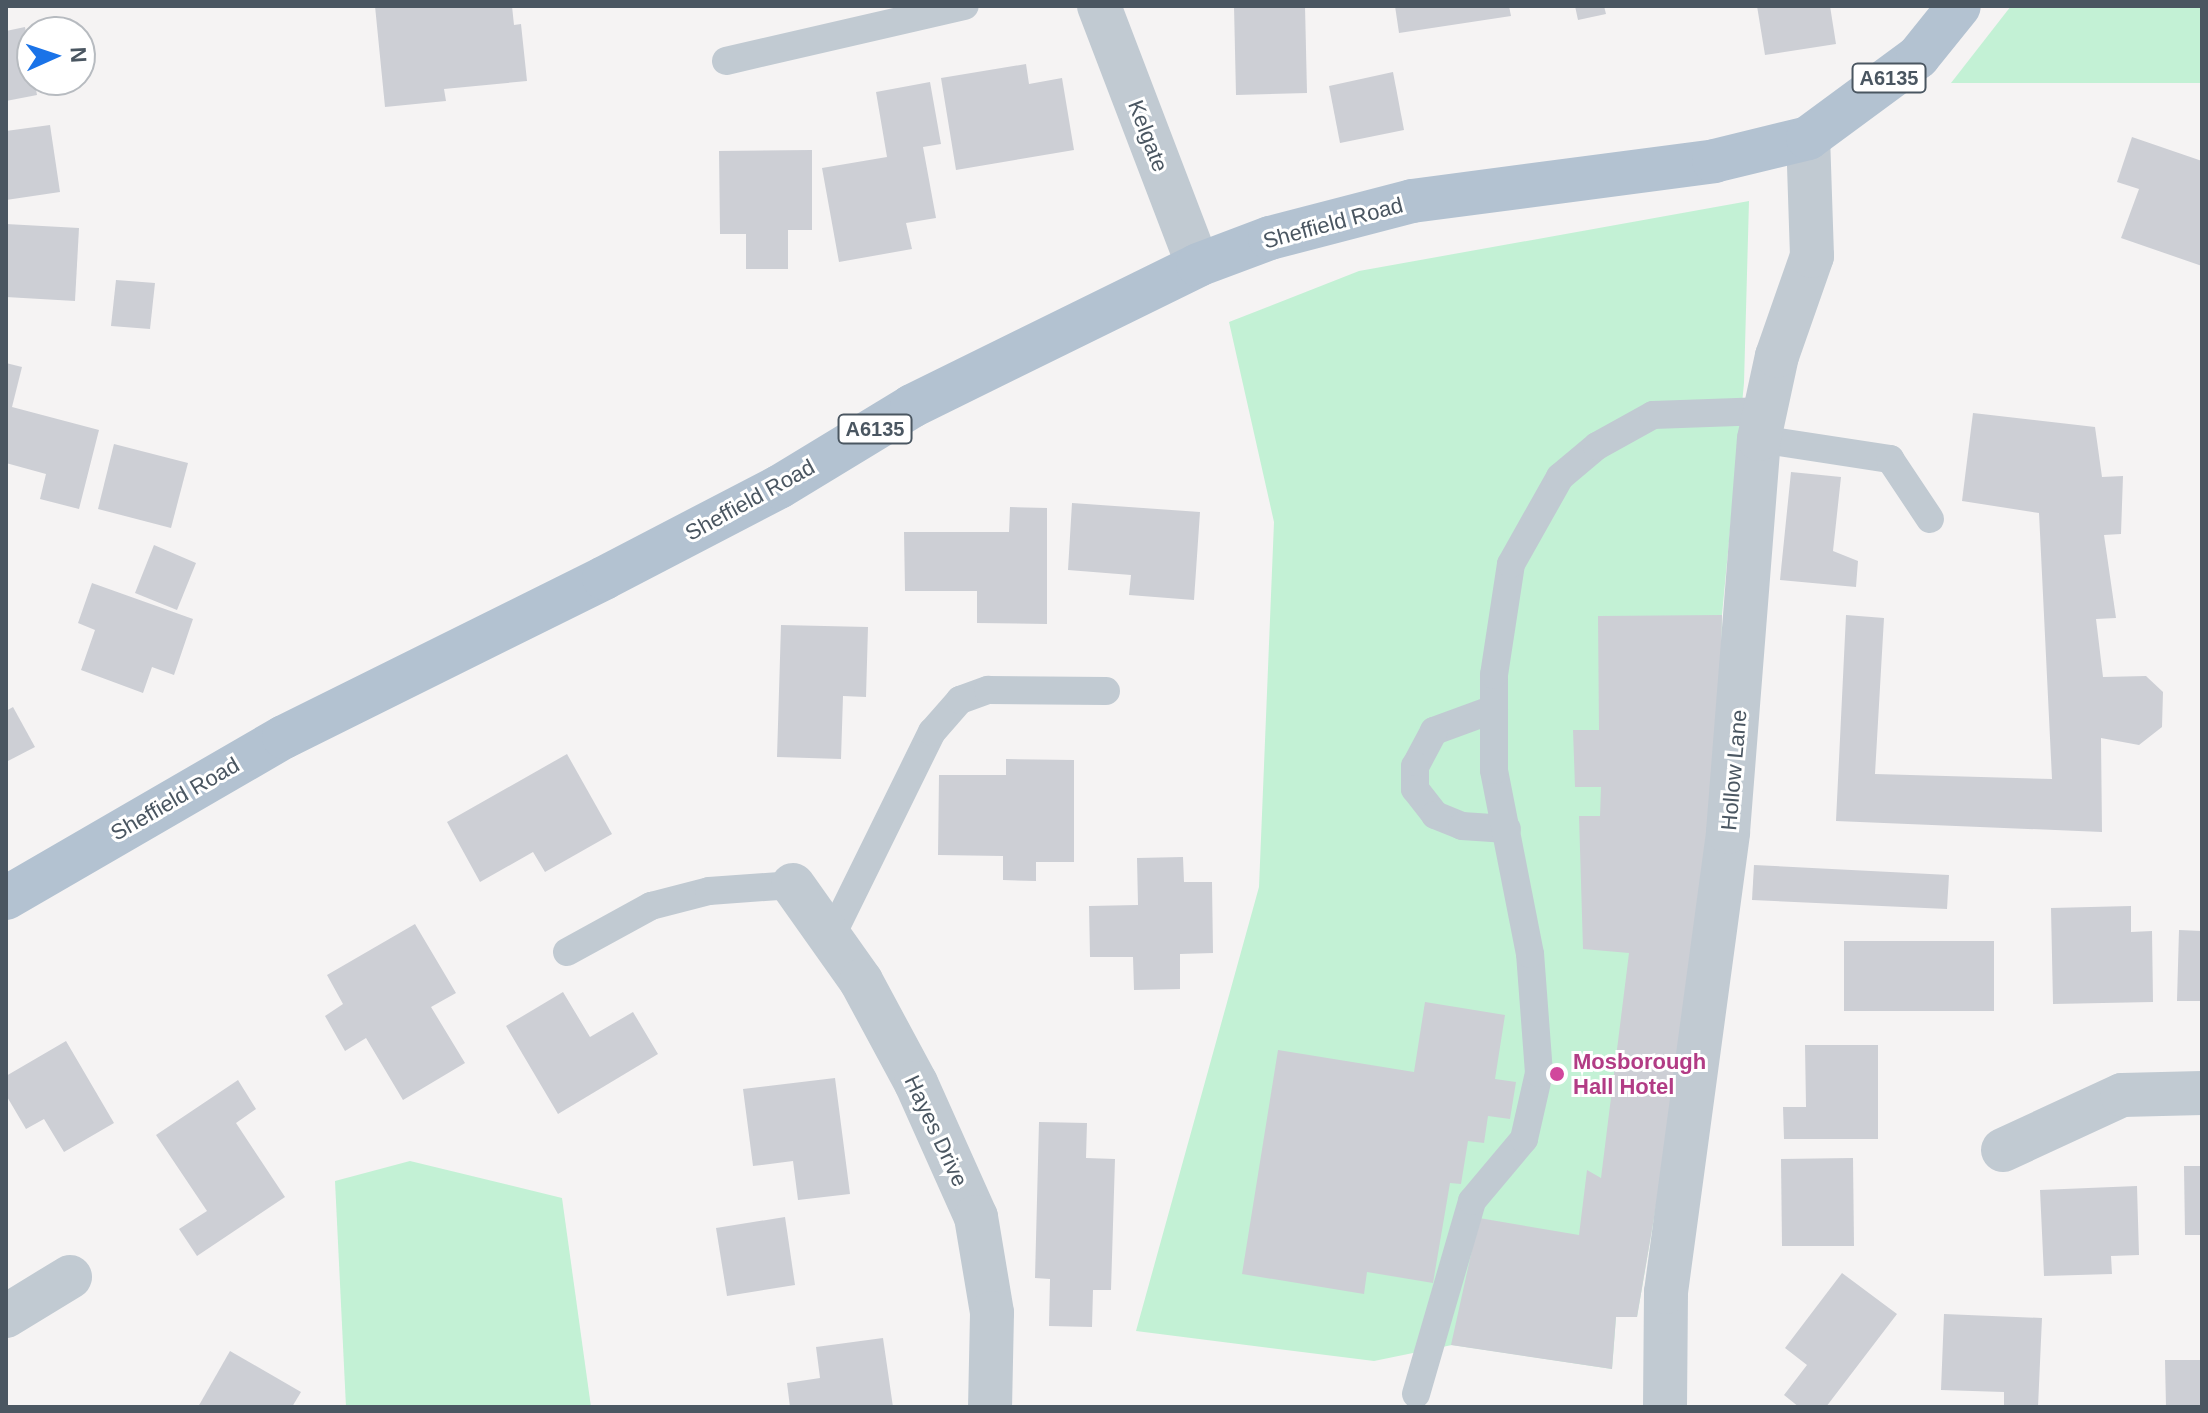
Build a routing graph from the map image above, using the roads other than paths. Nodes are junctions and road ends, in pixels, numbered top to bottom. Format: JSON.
{"nodes":[{"id":1,"x":965,"y":6,"type":"edge"},
{"id":2,"x":1099,"y":6,"type":"edge"},
{"id":3,"x":1959,"y":6,"type":"edge"},
{"id":4,"x":726,"y":61,"type":"dead end"},
{"id":5,"x":1808,"y":138,"type":"junction"},
{"id":6,"x":1198,"y":265,"type":"junction"},
{"id":7,"x":1762,"y":425,"type":"junction"},
{"id":8,"x":1930,"y":519,"type":"dead end"},
{"id":9,"x":1106,"y":691,"type":"dead end"},
{"id":10,"x":1494,"y":709,"type":"junction"},
{"id":11,"x":1507,"y":829,"type":"junction"},
{"id":12,"x":793,"y":885,"type":"joint"},
{"id":13,"x":6,"y":898,"type":"edge"},
{"id":14,"x":831,"y":937,"type":"junction"},
{"id":15,"x":567,"y":952,"type":"dead end"},
{"id":16,"x":2202,"y":1093,"type":"edge"},
{"id":17,"x":2003,"y":1150,"type":"dead end"},
{"id":18,"x":70,"y":1277,"type":"dead end"},
{"id":19,"x":6,"y":1316,"type":"edge"},
{"id":20,"x":1416,"y":1394,"type":"dead end"},
{"id":21,"x":990,"y":1407,"type":"edge"},
{"id":22,"x":1665,"y":1407,"type":"edge"}],
"edges":[{"from":1,"to":4,"type":"lane"},
{"from":2,"to":6,"type":"street","name":"Kelgate"},
{"from":3,"to":5,"type":"main road","number":"A6135"},
{"from":5,"to":6,"type":"main road","name":"Sheffield Road","number":"A6135"},
{"from":5,"to":7,"type":"street","name":"Hollow Lane"},
{"from":6,"to":13,"type":"main road","name":"Sheffield Road","number":"A6135"},
{"from":7,"to":8,"type":"lane"},
{"from":7,"to":10,"type":"lane"},
{"from":7,"to":22,"type":"street","name":"Hollow Lane"},
{"from":9,"to":14,"type":"lane"},
{"from":10,"to":11,"type":"lane"},
{"from":10,"to":11,"type":"lane"},
{"from":11,"to":20,"type":"lane"},
{"from":12,"to":14,"type":"street","name":"Hayes Drive"},
{"from":12,"to":15,"type":"lane"},
{"from":14,"to":21,"type":"street","name":"Hayes Drive"},
{"from":16,"to":17,"type":"street"},
{"from":18,"to":19,"type":"street"}]}
